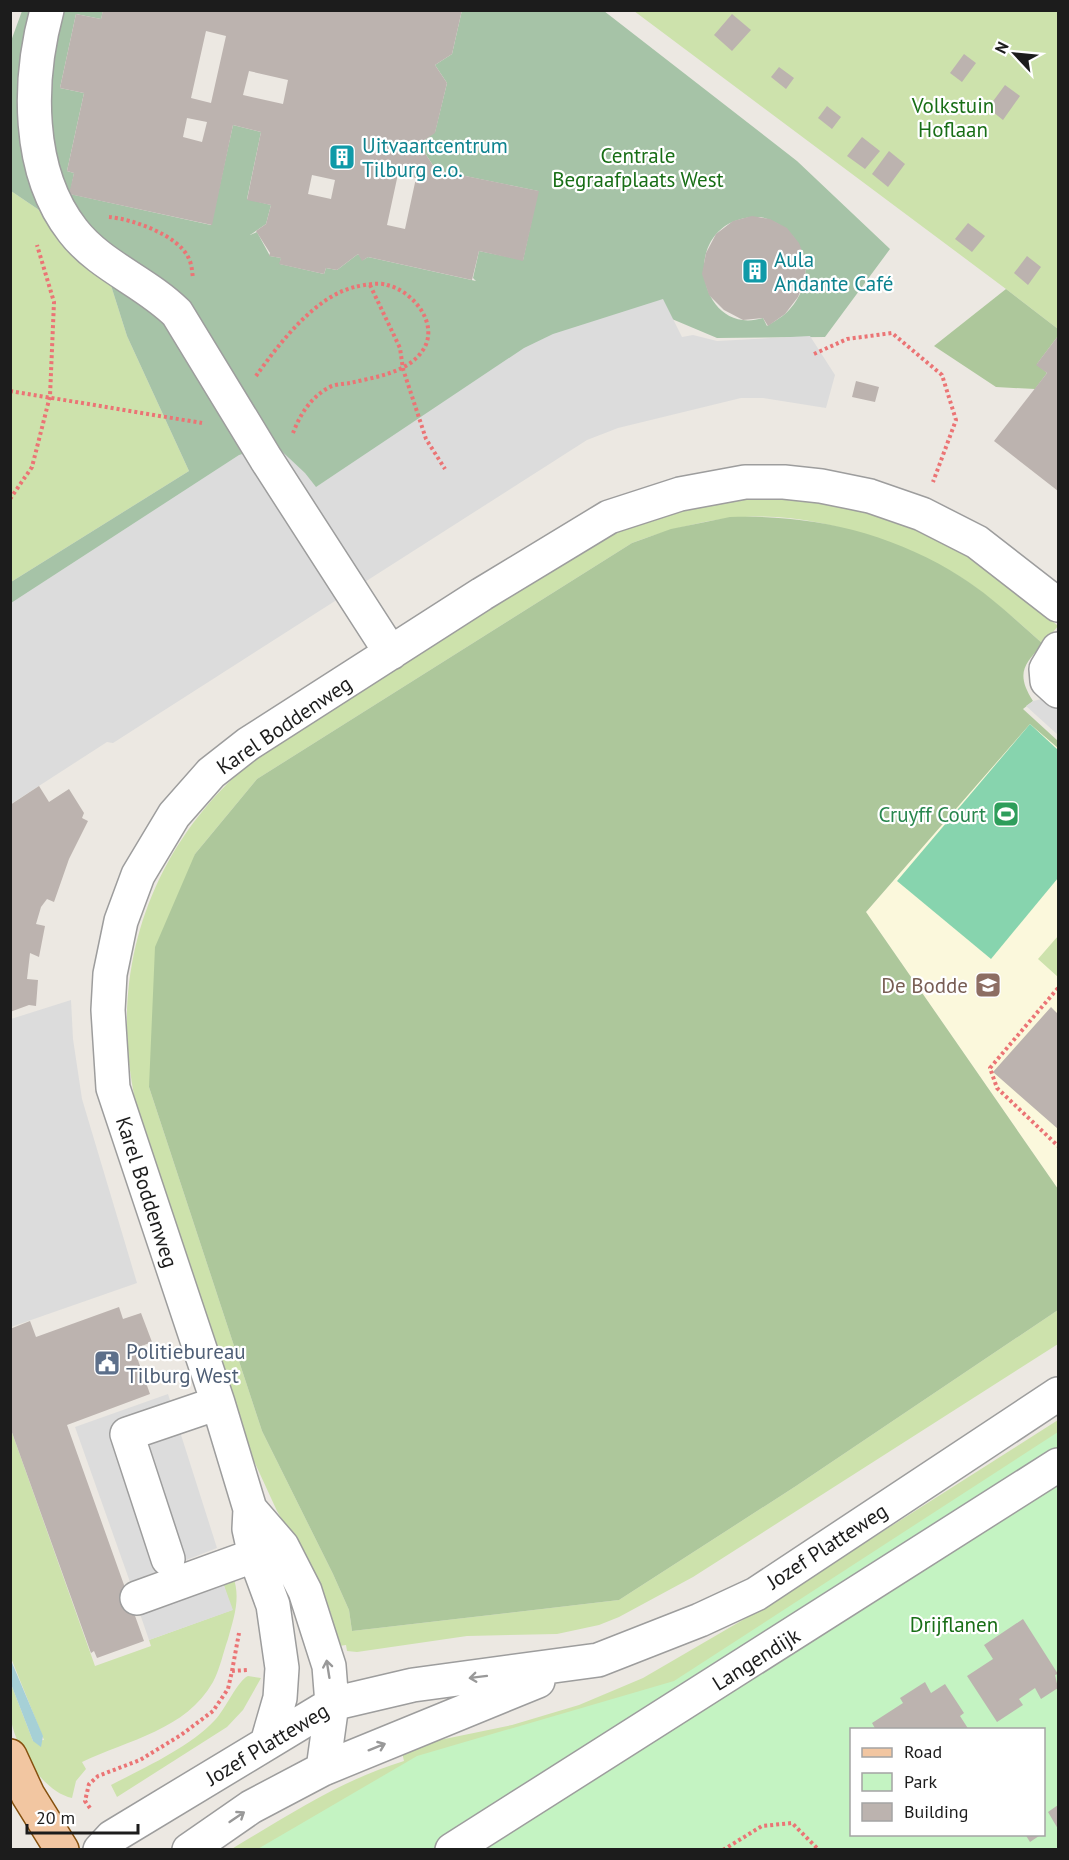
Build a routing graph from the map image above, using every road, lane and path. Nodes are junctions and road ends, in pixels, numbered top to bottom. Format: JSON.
{"nodes":[{"id":1,"x":46,"y":10,"type":"edge"},
{"id":2,"x":33,"y":234,"type":"dead end"},
{"id":3,"x":370,"y":285,"type":"junction"},
{"id":4,"x":814,"y":354,"type":"dead end"},
{"id":5,"x":403,"y":369,"type":"junction"},
{"id":6,"x":10,"y":391,"type":"edge"},
{"id":7,"x":50,"y":396,"type":"junction"},
{"id":8,"x":241,"y":417,"type":"junction"},
{"id":9,"x":446,"y":469,"type":"dead end"},
{"id":10,"x":282,"y":483,"type":"junction"},
{"id":11,"x":10,"y":500,"type":"edge"},
{"id":12,"x":922,"y":514,"type":"junction"},
{"id":13,"x":1059,"y":605,"type":"edge"},
{"id":14,"x":1059,"y":649,"type":"edge"},
{"id":15,"x":391,"y":653,"type":"junction"},
{"id":16,"x":1059,"y":691,"type":"edge"},
{"id":17,"x":1059,"y":988,"type":"edge"},
{"id":18,"x":1059,"y":1146,"type":"edge"},
{"id":19,"x":1059,"y":1394,"type":"edge"},
{"id":20,"x":218,"y":1403,"type":"junction"},
{"id":21,"x":1059,"y":1465,"type":"edge"},
{"id":22,"x":269,"y":1551,"type":"junction"},
{"id":23,"x":168,"y":1559,"type":"dead end"},
{"id":24,"x":137,"y":1598,"type":"dead end"},
{"id":25,"x":578,"y":1665,"type":"junction"},
{"id":26,"x":282,"y":1668,"type":"junction"},
{"id":27,"x":332,"y":1704,"type":"junction"},
{"id":28,"x":267,"y":1743,"type":"junction"},
{"id":29,"x":10,"y":1756,"type":"edge"},
{"id":30,"x":323,"y":1769,"type":"junction"},
{"id":31,"x":106,"y":1843,"type":"edge"},
{"id":32,"x":62,"y":1850,"type":"edge"},
{"id":33,"x":189,"y":1850,"type":"edge"},
{"id":34,"x":452,"y":1850,"type":"edge"},
{"id":35,"x":723,"y":1850,"type":"edge"},
{"id":36,"x":819,"y":1850,"type":"edge"}],
"edges":[{"from":1,"to":8,"type":"street"},
{"from":2,"to":7,"type":"path"},
{"from":3,"to":5,"type":"path"},
{"from":3,"to":5,"type":"path"},
{"from":3,"to":8,"type":"path"},
{"from":4,"to":12,"type":"path"},
{"from":5,"to":9,"type":"path"},
{"from":5,"to":10,"type":"path"},
{"from":6,"to":7,"type":"path"},
{"from":7,"to":8,"type":"path"},
{"from":7,"to":11,"type":"path"},
{"from":8,"to":10,"type":"street"},
{"from":10,"to":15,"type":"street"},
{"from":12,"to":13,"type":"street","name":"Karel Boddenweg"},
{"from":12,"to":15,"type":"street","name":"Karel Boddenweg"},
{"from":14,"to":16,"type":"street"},
{"from":15,"to":20,"type":"street","name":"Karel Boddenweg"},
{"from":17,"to":18,"type":"path"},
{"from":19,"to":25,"type":"street","name":"Jozef Platteweg"},
{"from":20,"to":22,"type":"street","name":"Karel Boddenweg"},
{"from":20,"to":23,"type":"street"},
{"from":21,"to":34,"type":"street","name":"Langendijk"},
{"from":22,"to":24,"type":"street"},
{"from":22,"to":26,"type":"street","name":"Karel Boddenweg"},
{"from":27,"to":22,"type":"street","name":"Karel Boddenweg","one_way":true},
{"from":25,"to":27,"type":"street","name":"Jozef Platteweg","one_way":true},
{"from":30,"to":25,"type":"street","name":"Jozef Platteweg","one_way":true},
{"from":26,"to":28,"type":"street","name":"Karel Boddenweg"},
{"from":26,"to":31,"type":"path"},
{"from":27,"to":28,"type":"street","name":"Jozef Platteweg"},
{"from":27,"to":30,"type":"street","name":"Karel Boddenweg"},
{"from":28,"to":31,"type":"street","name":"Jozef Platteweg"},
{"from":29,"to":32,"type":"main road"},
{"from":33,"to":30,"type":"street","name":"Jozef Platteweg","one_way":true},
{"from":35,"to":36,"type":"path"}]}
